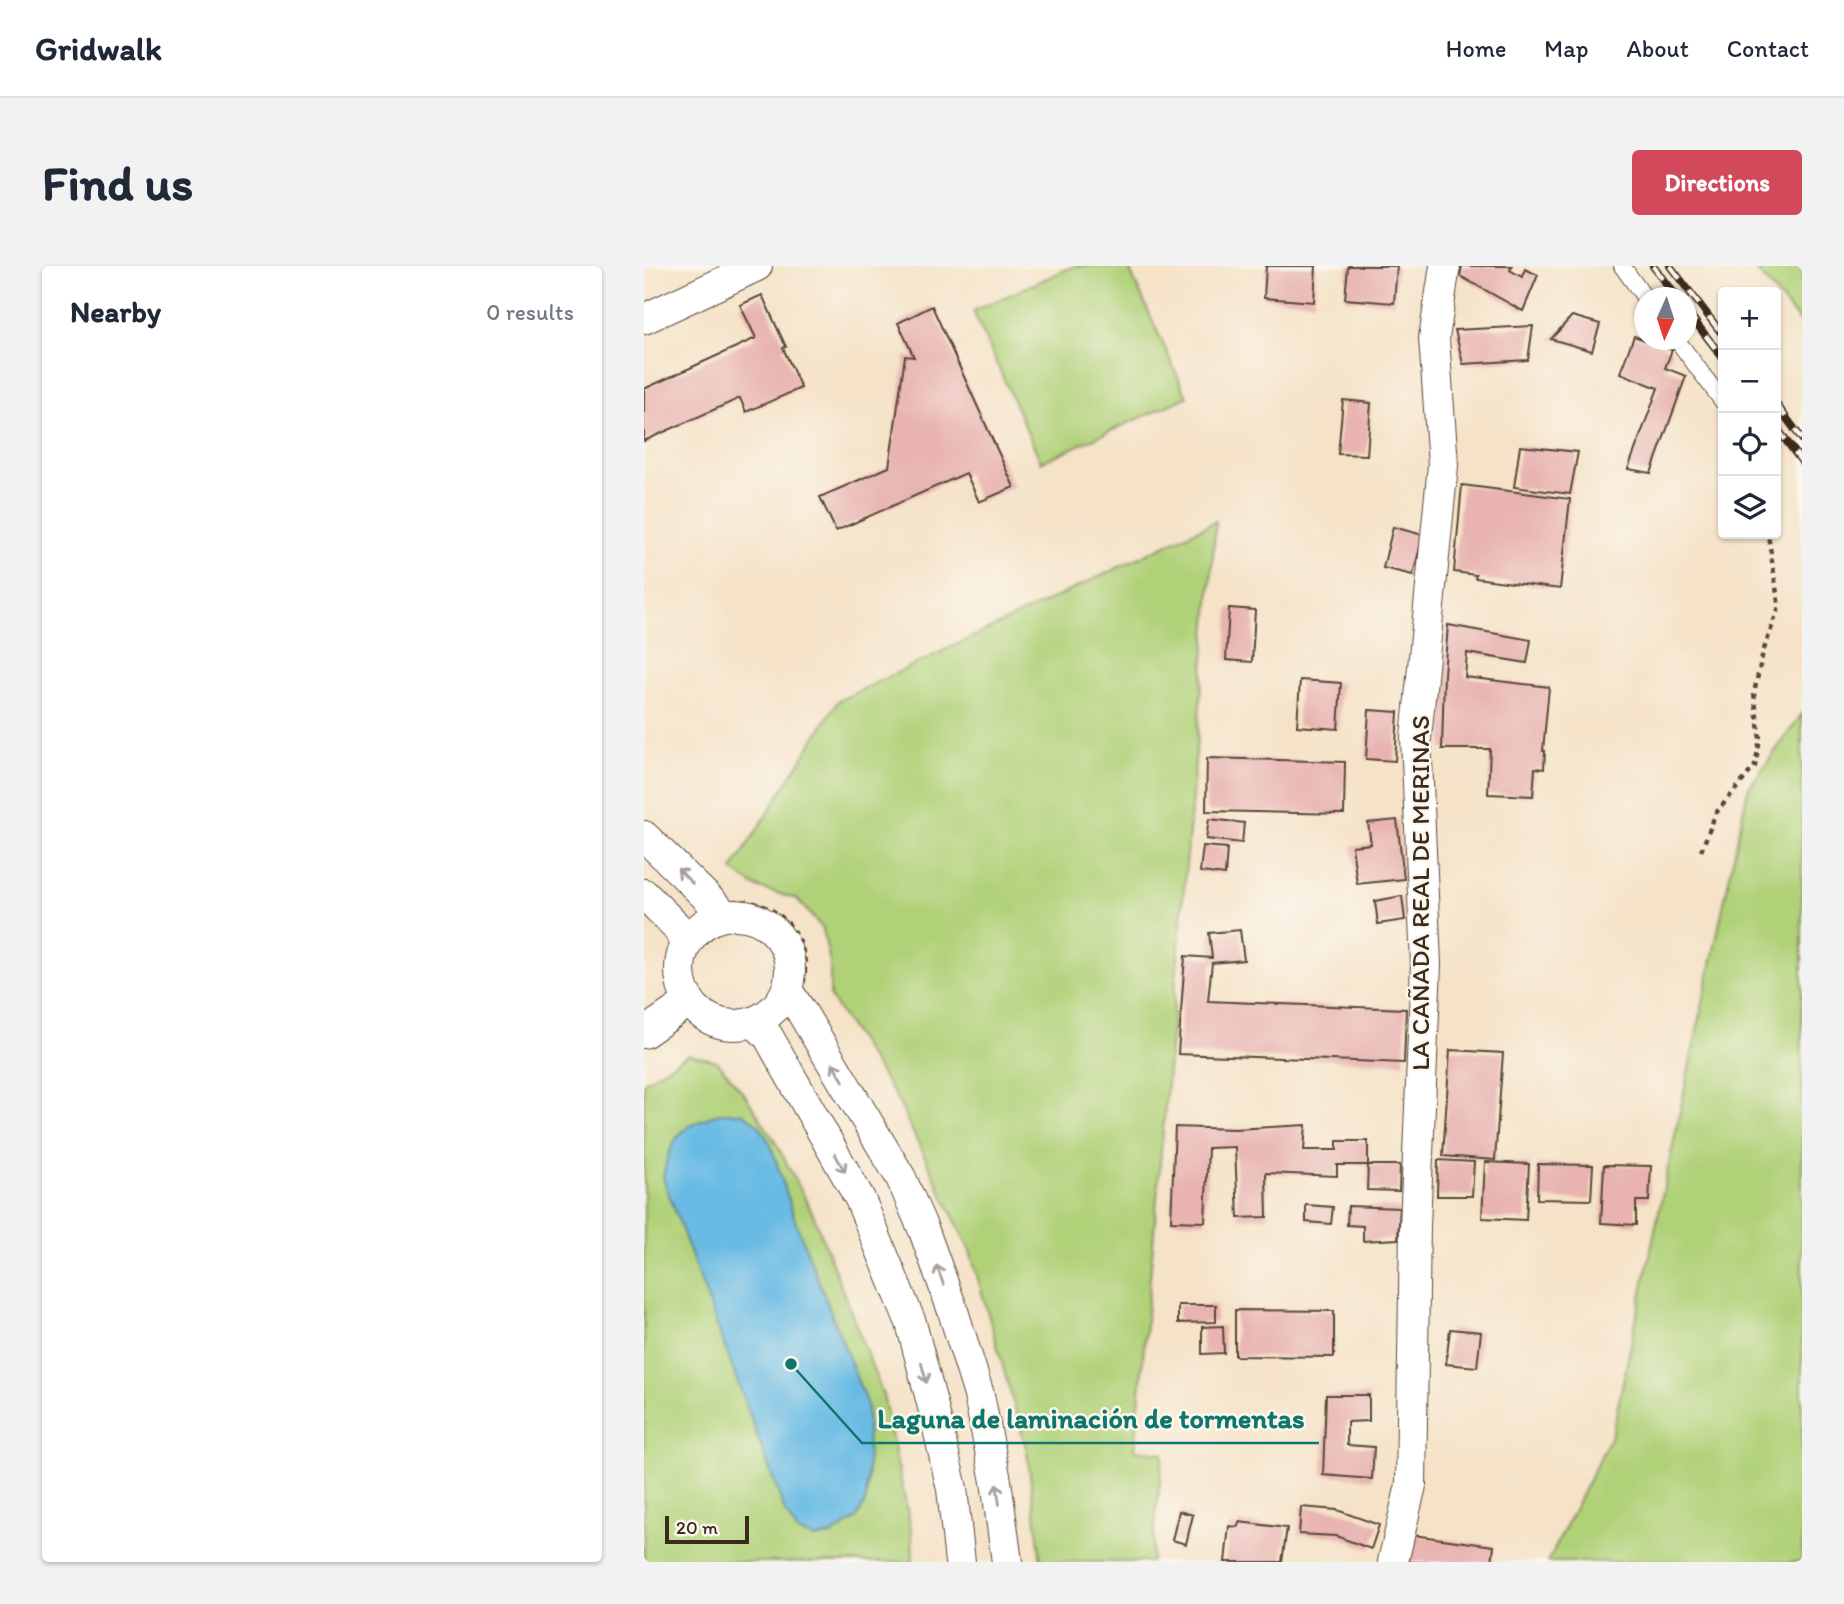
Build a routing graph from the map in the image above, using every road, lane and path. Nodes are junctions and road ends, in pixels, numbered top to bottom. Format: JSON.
{"nodes":[{"id":1,"x":757,"y":266,"type":"edge"},
{"id":2,"x":1445,"y":266,"type":"edge"},
{"id":3,"x":1622,"y":266,"type":"edge"},
{"id":4,"x":1637,"y":287,"type":"edge"},
{"id":5,"x":644,"y":319,"type":"edge"},
{"id":6,"x":1684,"y":350,"type":"edge"},
{"id":7,"x":1718,"y":395,"type":"edge"},
{"id":8,"x":1769,"y":539,"type":"edge"},
{"id":9,"x":644,"y":836,"type":"edge"},
{"id":10,"x":1701,"y":851,"type":"dead end"},
{"id":11,"x":644,"y":894,"type":"edge"},
{"id":12,"x":730,"y":908,"type":"junction"},
{"id":13,"x":687,"y":943,"type":"junction"},
{"id":14,"x":795,"y":987,"type":"junction"},
{"id":15,"x":694,"y":1012,"type":"junction"},
{"id":16,"x":747,"y":1028,"type":"junction"},
{"id":17,"x":644,"y":1033,"type":"edge"},
{"id":18,"x":960,"y":1562,"type":"edge"},
{"id":19,"x":1007,"y":1562,"type":"edge"},
{"id":20,"x":1393,"y":1562,"type":"edge"}],
"edges":[{"from":1,"to":5,"type":"street"},
{"from":2,"to":20,"type":"street","name":"LA CAÑADA REAL DE MERINAS"},
{"from":3,"to":4,"type":"lane"},
{"from":6,"to":7,"type":"lane"},
{"from":8,"to":10,"type":"path"},
{"from":12,"to":9,"type":"street","one_way":true},
{"from":11,"to":13,"type":"street"},
{"from":12,"to":13,"type":"street"},
{"from":12,"to":14,"type":"street"},
{"from":12,"to":14,"type":"path"},
{"from":13,"to":15,"type":"street"},
{"from":14,"to":16,"type":"street"},
{"from":19,"to":14,"type":"street","one_way":true},
{"from":15,"to":16,"type":"street"},
{"from":15,"to":16,"type":"path"},
{"from":15,"to":17,"type":"street"},
{"from":16,"to":18,"type":"street","one_way":true}]}
